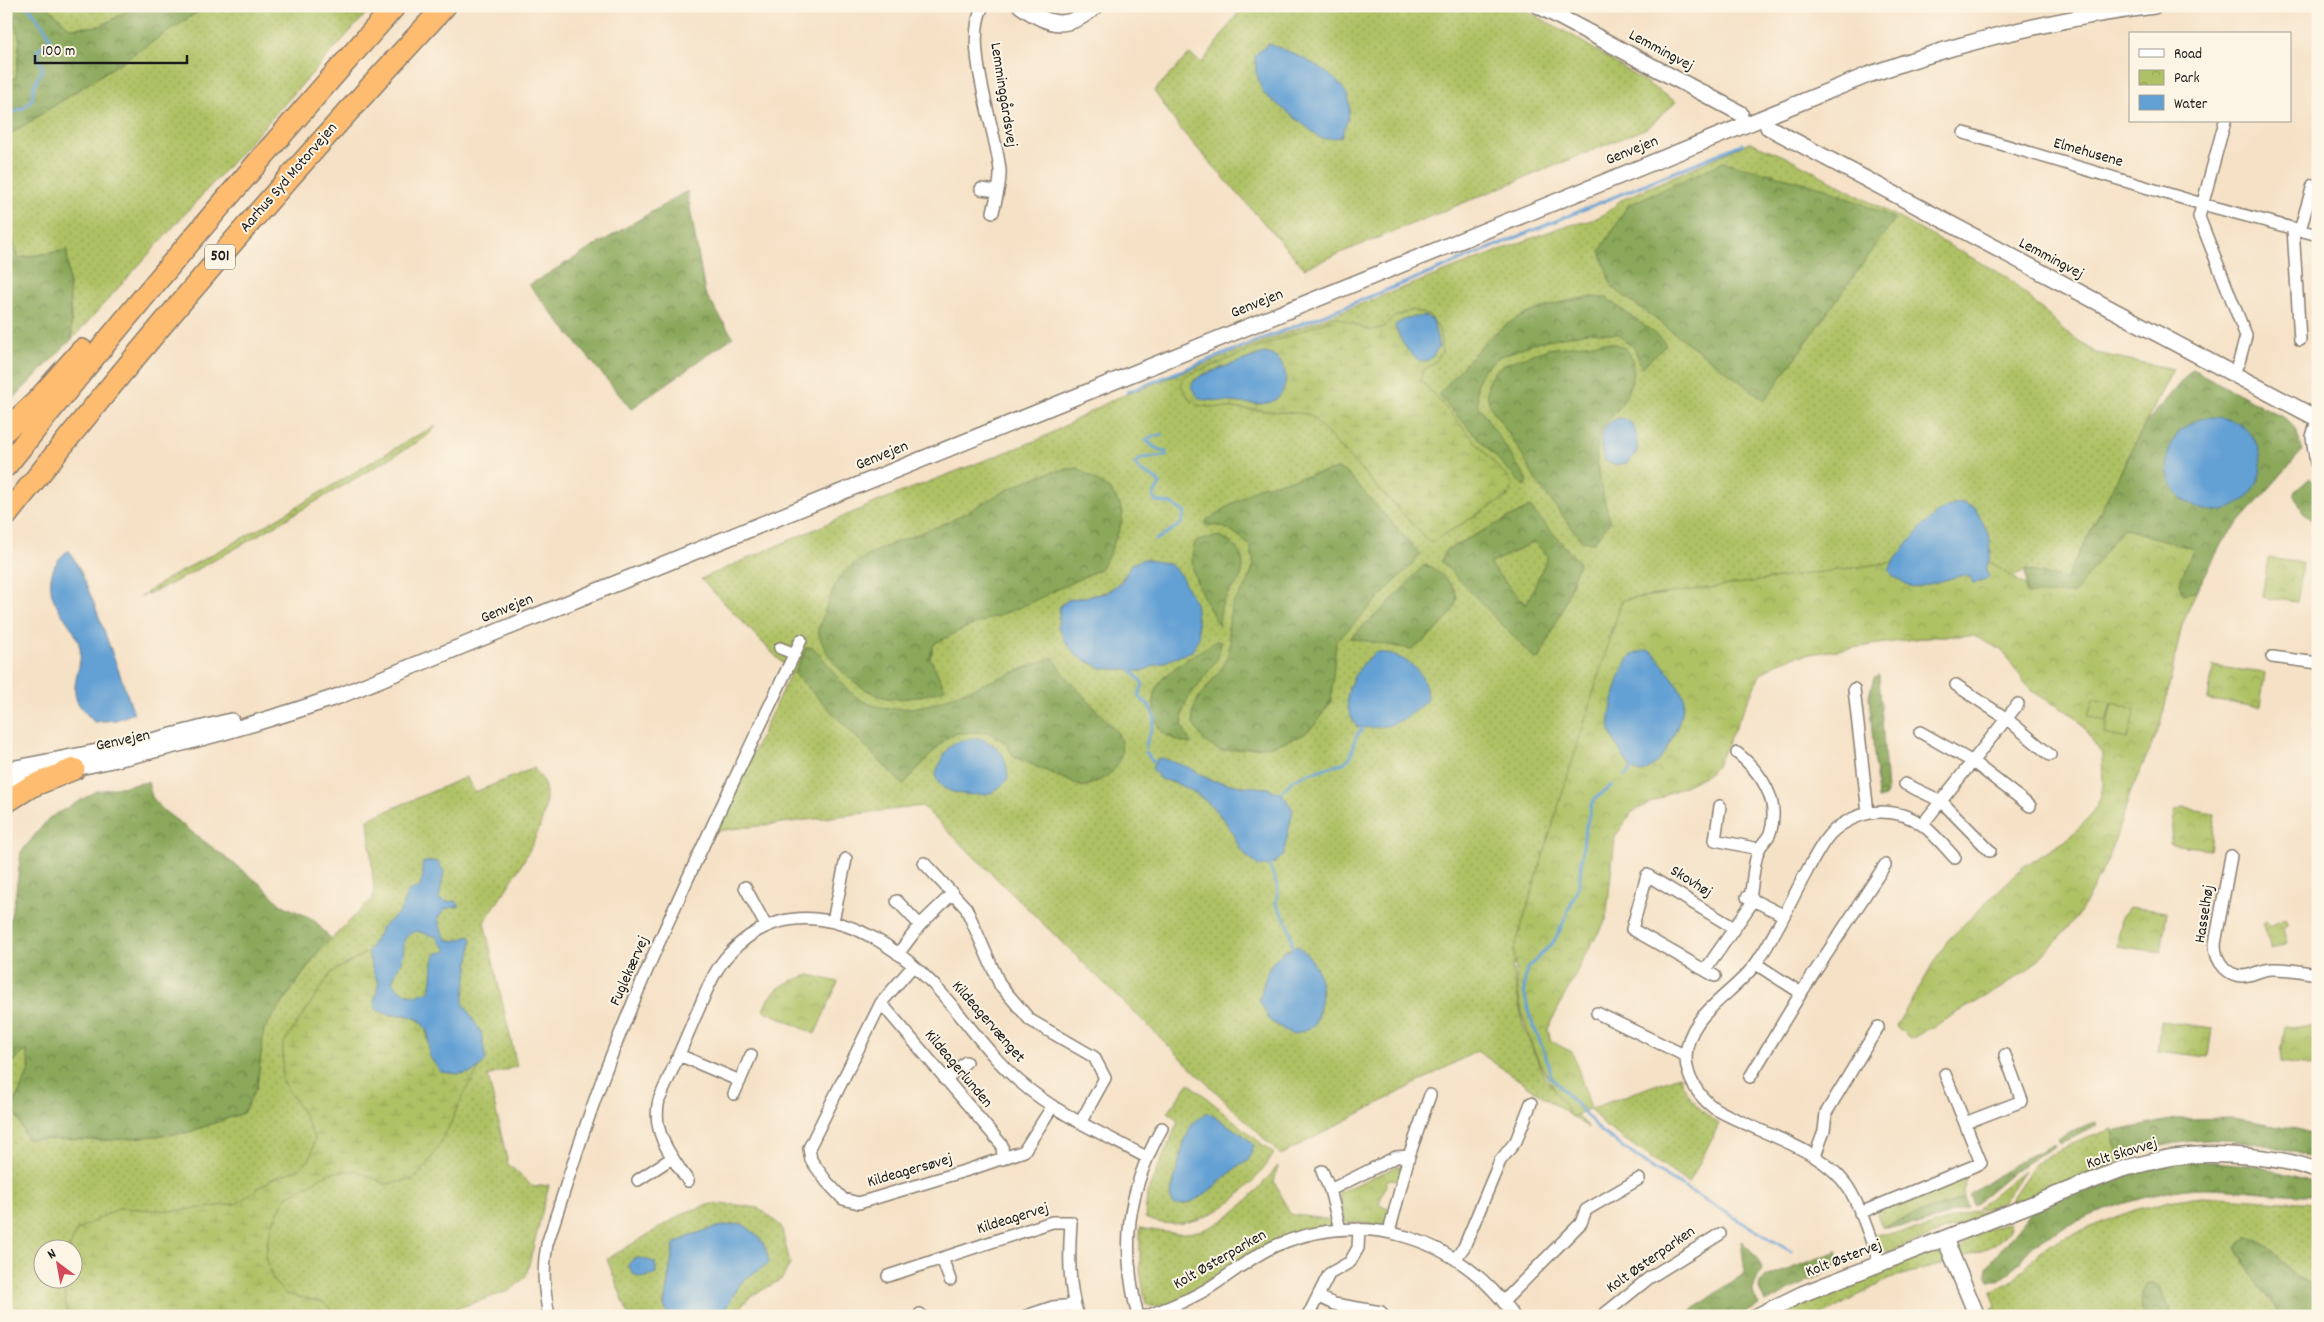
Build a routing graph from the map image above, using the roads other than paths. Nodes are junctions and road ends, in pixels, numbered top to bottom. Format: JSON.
{"nodes":[{"id":1,"x":395,"y":6,"type":"edge"},
{"id":2,"x":445,"y":6,"type":"edge"},
{"id":3,"x":984,"y":6,"type":"edge"},
{"id":4,"x":1021,"y":6,"type":"edge"},
{"id":5,"x":1096,"y":6,"type":"edge"},
{"id":6,"x":1539,"y":6,"type":"edge"},
{"id":7,"x":2154,"y":6,"type":"edge"},
{"id":8,"x":1740,"y":113,"type":"dead end"},
{"id":9,"x":2225,"y":122,"type":"edge"},
{"id":10,"x":1768,"y":127,"type":"dead end"},
{"id":11,"x":1964,"y":133,"type":"dead end"},
{"id":12,"x":2313,"y":185,"type":"dead end"},
{"id":13,"x":981,"y":189,"type":"dead end"},
{"id":14,"x":997,"y":191,"type":"junction"},
{"id":15,"x":2202,"y":204,"type":"junction"},
{"id":16,"x":993,"y":212,"type":"dead end"},
{"id":17,"x":2296,"y":229,"type":"junction"},
{"id":18,"x":2318,"y":235,"type":"edge"},
{"id":19,"x":195,"y":237,"type":"junction"},
{"id":20,"x":2300,"y":340,"type":"dead end"},
{"id":21,"x":2232,"y":375,"type":"junction"},
{"id":22,"x":2318,"y":419,"type":"edge"},
{"id":23,"x":2318,"y":424,"type":"edge"},
{"id":24,"x":6,"y":430,"type":"edge"},
{"id":25,"x":2318,"y":463,"type":"edge"},
{"id":26,"x":6,"y":466,"type":"edge"},
{"id":27,"x":6,"y":516,"type":"edge"},
{"id":28,"x":801,"y":640,"type":"dead end"},
{"id":29,"x":780,"y":648,"type":"dead end"},
{"id":30,"x":795,"y":654,"type":"junction"},
{"id":31,"x":2272,"y":657,"type":"dead end"},
{"id":32,"x":2318,"y":663,"type":"edge"},
{"id":33,"x":386,"y":676,"type":"junction"},
{"id":34,"x":1956,"y":685,"type":"dead end"},
{"id":35,"x":1854,"y":689,"type":"dead end"},
{"id":36,"x":2018,"y":704,"type":"dead end"},
{"id":37,"x":2007,"y":718,"type":"junction"},
{"id":38,"x":1920,"y":732,"type":"dead end"},
{"id":39,"x":1737,"y":753,"type":"dead end"},
{"id":40,"x":2050,"y":755,"type":"dead end"},
{"id":41,"x":1973,"y":762,"type":"junction"},
{"id":42,"x":74,"y":769,"type":"junction"},
{"id":43,"x":6,"y":770,"type":"edge"},
{"id":44,"x":6,"y":781,"type":"edge"},
{"id":45,"x":1905,"y":784,"type":"dead end"},
{"id":46,"x":1941,"y":801,"type":"junction"},
{"id":47,"x":6,"y":802,"type":"edge"},
{"id":48,"x":1720,"y":806,"type":"dead end"},
{"id":49,"x":2030,"y":806,"type":"dead end"},
{"id":50,"x":1868,"y":814,"type":"junction"},
{"id":51,"x":1922,"y":825,"type":"junction"},
{"id":52,"x":1760,"y":849,"type":"junction"},
{"id":53,"x":1990,"y":851,"type":"dead end"},
{"id":54,"x":2231,"y":856,"type":"dead end"},
{"id":55,"x":1955,"y":858,"type":"dead end"},
{"id":56,"x":846,"y":860,"type":"dead end"},
{"id":57,"x":924,"y":863,"type":"dead end"},
{"id":58,"x":1885,"y":865,"type":"dead end"},
{"id":59,"x":746,"y":886,"type":"dead end"},
{"id":60,"x":953,"y":893,"type":"junction"},
{"id":61,"x":1749,"y":898,"type":"junction"},
{"id":62,"x":897,"y":901,"type":"dead end"},
{"id":63,"x":1782,"y":915,"type":"junction"},
{"id":64,"x":833,"y":921,"type":"junction"},
{"id":65,"x":920,"y":925,"type":"junction"},
{"id":66,"x":766,"y":926,"type":"junction"},
{"id":67,"x":1734,"y":928,"type":"junction"},
{"id":68,"x":898,"y":954,"type":"junction"},
{"id":69,"x":1756,"y":964,"type":"junction"},
{"id":70,"x":913,"y":966,"type":"junction"},
{"id":71,"x":2318,"y":974,"type":"edge"},
{"id":72,"x":1802,"y":993,"type":"junction"},
{"id":73,"x":881,"y":1003,"type":"junction"},
{"id":74,"x":1597,"y":1013,"type":"dead end"},
{"id":75,"x":1878,"y":1027,"type":"dead end"},
{"id":76,"x":679,"y":1055,"type":"junction"},
{"id":77,"x":751,"y":1055,"type":"dead end"},
{"id":78,"x":2005,"y":1055,"type":"dead end"},
{"id":79,"x":1686,"y":1056,"type":"junction"},
{"id":80,"x":966,"y":1062,"type":"dead end"},
{"id":81,"x":1945,"y":1074,"type":"dead end"},
{"id":82,"x":1750,"y":1077,"type":"dead end"},
{"id":83,"x":945,"y":1080,"type":"junction"},
{"id":84,"x":740,"y":1081,"type":"junction"},
{"id":85,"x":734,"y":1094,"type":"dead end"},
{"id":86,"x":1430,"y":1095,"type":"dead end"},
{"id":87,"x":1531,"y":1103,"type":"dead end"},
{"id":88,"x":1052,"y":1107,"type":"junction"},
{"id":89,"x":1080,"y":1123,"type":"junction"},
{"id":90,"x":1965,"y":1123,"type":"junction"},
{"id":91,"x":1162,"y":1128,"type":"dead end"},
{"id":92,"x":1409,"y":1156,"type":"junction"},
{"id":93,"x":1815,"y":1156,"type":"junction"},
{"id":94,"x":1146,"y":1157,"type":"junction"},
{"id":95,"x":672,"y":1158,"type":"junction"},
{"id":96,"x":1003,"y":1159,"type":"junction"},
{"id":97,"x":1322,"y":1171,"type":"dead end"},
{"id":98,"x":2318,"y":1171,"type":"edge"},
{"id":99,"x":1638,"y":1179,"type":"dead end"},
{"id":100,"x":638,"y":1180,"type":"dead end"},
{"id":101,"x":688,"y":1181,"type":"dead end"},
{"id":102,"x":1330,"y":1190,"type":"junction"},
{"id":103,"x":1860,"y":1213,"type":"junction"},
{"id":104,"x":1359,"y":1229,"type":"junction"},
{"id":105,"x":1340,"y":1230,"type":"junction"},
{"id":106,"x":1389,"y":1232,"type":"junction"},
{"id":107,"x":1720,"y":1234,"type":"dead end"},
{"id":108,"x":1945,"y":1239,"type":"junction"},
{"id":109,"x":942,"y":1258,"type":"junction"},
{"id":110,"x":1456,"y":1258,"type":"junction"},
{"id":111,"x":1880,"y":1264,"type":"junction"},
{"id":112,"x":888,"y":1276,"type":"dead end"},
{"id":113,"x":950,"y":1280,"type":"dead end"},
{"id":114,"x":1319,"y":1297,"type":"junction"},
{"id":115,"x":1504,"y":1301,"type":"junction"},
{"id":116,"x":1076,"y":1310,"type":"edge"},
{"id":117,"x":1381,"y":1312,"type":"dead end"},
{"id":118,"x":548,"y":1316,"type":"edge"},
{"id":119,"x":1026,"y":1316,"type":"edge"},
{"id":120,"x":1138,"y":1316,"type":"edge"},
{"id":121,"x":1147,"y":1316,"type":"edge"},
{"id":122,"x":1308,"y":1316,"type":"edge"},
{"id":123,"x":1514,"y":1316,"type":"edge"},
{"id":124,"x":1602,"y":1316,"type":"edge"},
{"id":125,"x":1757,"y":1316,"type":"edge"},
{"id":126,"x":1977,"y":1316,"type":"edge"}],
"edges":[{"from":1,"to":19,"type":"highway","name":"Aarhus Syd Motorvejen","number":"501"},
{"from":2,"to":27,"type":"highway","name":"Aarhus Syd Motorvejen","number":"501"},
{"from":3,"to":14,"type":"street","name":"Lemminggårdsvej"},
{"from":4,"to":5,"type":"street"},
{"from":6,"to":8,"type":"street","name":"Lemmingvej"},
{"from":7,"to":33,"type":"street","name":"Genvejen"},
{"from":9,"to":15,"type":"street"},
{"from":10,"to":21,"type":"street","name":"Lemmingvej"},
{"from":11,"to":15,"type":"street","name":"Elmehusene"},
{"from":12,"to":17,"type":"street"},
{"from":13,"to":14,"type":"street"},
{"from":14,"to":16,"type":"street","name":"Lemminggårdsvej"},
{"from":15,"to":17,"type":"street","name":"Elmehusene"},
{"from":15,"to":21,"type":"street"},
{"from":17,"to":18,"type":"street","name":"Elmehusene"},
{"from":17,"to":20,"type":"street"},
{"from":19,"to":24,"type":"highway"},
{"from":19,"to":26,"type":"highway","name":"Aarhus Syd Motorvejen","number":"501"},
{"from":21,"to":22,"type":"street","name":"Lemmingvej"},
{"from":23,"to":25,"type":"street"},
{"from":28,"to":30,"type":"street","name":"Fuglekærvej"},
{"from":29,"to":30,"type":"street"},
{"from":30,"to":118,"type":"street","name":"Fuglekærvej"},
{"from":31,"to":32,"type":"street"},
{"from":33,"to":42,"type":"street","name":"Genvejen"},
{"from":33,"to":43,"type":"street","name":"Genvejen"},
{"from":34,"to":37,"type":"street"},
{"from":35,"to":50,"type":"street"},
{"from":36,"to":37,"type":"street"},
{"from":37,"to":40,"type":"street"},
{"from":37,"to":41,"type":"street"},
{"from":38,"to":41,"type":"street"},
{"from":39,"to":52,"type":"street","name":"Skovhøj"},
{"from":41,"to":46,"type":"street"},
{"from":41,"to":49,"type":"street"},
{"from":42,"to":44,"type":"street","name":"Genvejen"},
{"from":42,"to":47,"type":"highway"},
{"from":45,"to":46,"type":"street"},
{"from":46,"to":51,"type":"street"},
{"from":46,"to":53,"type":"street"},
{"from":48,"to":52,"type":"street"},
{"from":50,"to":51,"type":"street"},
{"from":50,"to":63,"type":"street"},
{"from":51,"to":55,"type":"street"},
{"from":52,"to":61,"type":"street","name":"Skovhøj"},
{"from":54,"to":71,"type":"street","name":"Hasselhøj"},
{"from":56,"to":64,"type":"street"},
{"from":57,"to":60,"type":"street"},
{"from":58,"to":72,"type":"street"},
{"from":59,"to":66,"type":"street"},
{"from":60,"to":65,"type":"street"},
{"from":60,"to":89,"type":"street"},
{"from":61,"to":63,"type":"street"},
{"from":61,"to":67,"type":"street","name":"Skovhøj"},
{"from":62,"to":65,"type":"street"},
{"from":63,"to":69,"type":"street"},
{"from":64,"to":66,"type":"street","name":"Kildeagervænget"},
{"from":64,"to":68,"type":"street","name":"Kildeagervænget"},
{"from":65,"to":68,"type":"street"},
{"from":66,"to":76,"type":"street","name":"Kildeagervænget"},
{"from":67,"to":67,"type":"street","name":"Skovhøj"},
{"from":68,"to":70,"type":"street","name":"Kildeagervænget"},
{"from":69,"to":72,"type":"street"},
{"from":69,"to":79,"type":"street"},
{"from":70,"to":73,"type":"street","name":"Kildeagersøvej"},
{"from":70,"to":88,"type":"street","name":"Kildeagervænget"},
{"from":72,"to":82,"type":"street"},
{"from":73,"to":83,"type":"street","name":"Kildeagerlunden"},
{"from":73,"to":96,"type":"street","name":"Kildeagersøvej"},
{"from":74,"to":79,"type":"street"},
{"from":75,"to":93,"type":"street"},
{"from":76,"to":84,"type":"street"},
{"from":76,"to":95,"type":"street","name":"Kildeagervænget"},
{"from":77,"to":84,"type":"street"},
{"from":78,"to":90,"type":"street"},
{"from":79,"to":93,"type":"street"},
{"from":80,"to":83,"type":"street"},
{"from":81,"to":90,"type":"street"},
{"from":83,"to":96,"type":"street","name":"Kildeagerlunden"},
{"from":84,"to":85,"type":"street"},
{"from":86,"to":92,"type":"street"},
{"from":87,"to":110,"type":"street"},
{"from":88,"to":89,"type":"street","name":"Kildeagervænget"},
{"from":88,"to":96,"type":"street","name":"Kildeagersøvej"},
{"from":89,"to":94,"type":"street","name":"Kildeagervænget"},
{"from":90,"to":103,"type":"street"},
{"from":91,"to":94,"type":"street"},
{"from":92,"to":102,"type":"street"},
{"from":92,"to":106,"type":"street"},
{"from":93,"to":103,"type":"street"},
{"from":94,"to":120,"type":"street"},
{"from":95,"to":100,"type":"street"},
{"from":95,"to":101,"type":"street","name":"Kildeagervænget"},
{"from":97,"to":102,"type":"street"},
{"from":98,"to":108,"type":"street","name":"Kolt Skovvej"},
{"from":99,"to":115,"type":"street"},
{"from":102,"to":105,"type":"street"},
{"from":103,"to":111,"type":"street"},
{"from":104,"to":105,"type":"street","name":"Kolt Østerparken"},
{"from":104,"to":106,"type":"street","name":"Kolt Østerparken"},
{"from":104,"to":114,"type":"street"},
{"from":105,"to":121,"type":"street","name":"Kolt Østerparken"},
{"from":106,"to":110,"type":"street","name":"Kolt Østerparken"},
{"from":107,"to":124,"type":"street","name":"Kolt Østerparken"},
{"from":108,"to":111,"type":"street","name":"Kolt Østervej"},
{"from":108,"to":126,"type":"street"},
{"from":109,"to":112,"type":"street","name":"Kildeagervej"},
{"from":109,"to":113,"type":"street"},
{"from":109,"to":116,"type":"street","name":"Kildeagervej"},
{"from":110,"to":115,"type":"street","name":"Kolt Østerparken"},
{"from":111,"to":125,"type":"street","name":"Kolt Østervej"},
{"from":114,"to":117,"type":"street"},
{"from":114,"to":122,"type":"street"},
{"from":115,"to":123,"type":"street","name":"Kolt Østerparken"},
{"from":116,"to":119,"type":"street","name":"Kildeagervej"}]}
